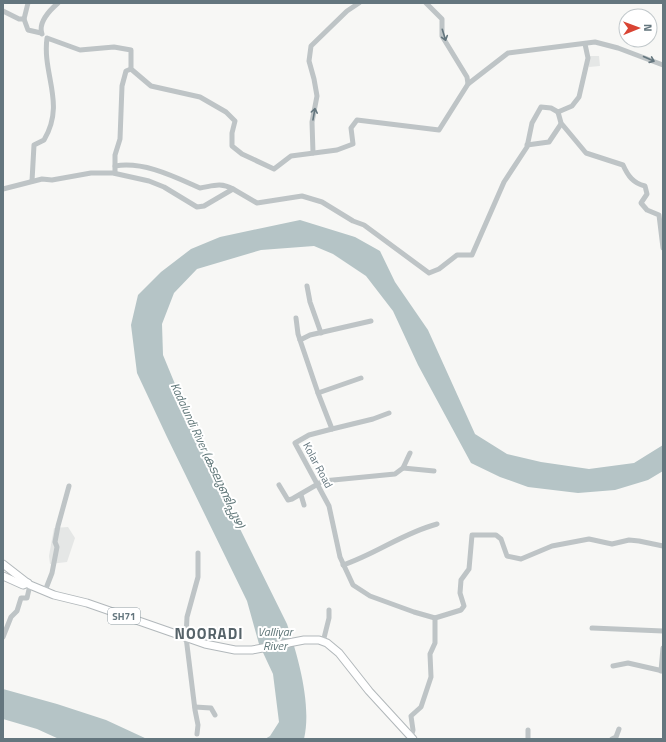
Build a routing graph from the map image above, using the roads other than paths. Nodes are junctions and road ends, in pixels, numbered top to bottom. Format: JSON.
{"nodes":[{"id":1,"x":28,"y":3,"type":"edge"},
{"id":2,"x":58,"y":3,"type":"edge"},
{"id":3,"x":359,"y":3,"type":"edge"},
{"id":4,"x":426,"y":3,"type":"edge"},
{"id":5,"x":3,"y":11,"type":"edge"},
{"id":6,"x":24,"y":19,"type":"junction"},
{"id":7,"x":41,"y":33,"type":"junction"},
{"id":8,"x":47,"y":38,"type":"junction"},
{"id":9,"x":585,"y":44,"type":"junction"},
{"id":10,"x":663,"y":65,"type":"edge"},
{"id":11,"x":131,"y":69,"type":"junction"},
{"id":12,"x":468,"y":84,"type":"junction"},
{"id":13,"x":232,"y":112,"type":"dead end"},
{"id":14,"x":558,"y":112,"type":"junction"},
{"id":15,"x":235,"y":121,"type":"junction"},
{"id":16,"x":561,"y":124,"type":"junction"},
{"id":17,"x":527,"y":145,"type":"junction"},
{"id":18,"x":312,"y":153,"type":"junction"},
{"id":19,"x":115,"y":166,"type":"junction"},
{"id":20,"x":115,"y":173,"type":"junction"},
{"id":21,"x":32,"y":181,"type":"junction"},
{"id":22,"x":232,"y":189,"type":"junction"},
{"id":23,"x":3,"y":190,"type":"edge"},
{"id":24,"x":663,"y":248,"type":"edge"},
{"id":25,"x":307,"y":286,"type":"dead end"},
{"id":26,"x":296,"y":318,"type":"dead end"},
{"id":27,"x":371,"y":322,"type":"dead end"},
{"id":28,"x":321,"y":333,"type":"junction"},
{"id":29,"x":300,"y":340,"type":"junction"},
{"id":30,"x":361,"y":378,"type":"dead end"},
{"id":31,"x":318,"y":393,"type":"junction"},
{"id":32,"x":388,"y":413,"type":"dead end"},
{"id":33,"x":332,"y":429,"type":"junction"},
{"id":34,"x":410,"y":453,"type":"dead end"},
{"id":35,"x":403,"y":468,"type":"junction"},
{"id":36,"x":434,"y":471,"type":"dead end"},
{"id":37,"x":279,"y":485,"type":"dead end"},
{"id":38,"x":69,"y":486,"type":"dead end"},
{"id":39,"x":316,"y":486,"type":"junction"},
{"id":40,"x":301,"y":495,"type":"junction"},
{"id":41,"x":304,"y":505,"type":"dead end"},
{"id":42,"x":437,"y":524,"type":"dead end"},
{"id":43,"x":663,"y":546,"type":"edge"},
{"id":44,"x":198,"y":553,"type":"dead end"},
{"id":45,"x":3,"y":564,"type":"edge"},
{"id":46,"x":343,"y":566,"type":"junction"},
{"id":47,"x":3,"y":576,"type":"edge"},
{"id":48,"x":29,"y":584,"type":"junction"},
{"id":49,"x":45,"y":591,"type":"junction"},
{"id":50,"x":329,"y":610,"type":"dead end"},
{"id":51,"x":435,"y":618,"type":"junction"},
{"id":52,"x":592,"y":628,"type":"dead end"},
{"id":53,"x":663,"y":631,"type":"edge"},
{"id":54,"x":186,"y":636,"type":"junction"},
{"id":55,"x":3,"y":637,"type":"edge"},
{"id":56,"x":323,"y":642,"type":"junction"},
{"id":57,"x":663,"y":648,"type":"edge"},
{"id":58,"x":613,"y":666,"type":"dead end"},
{"id":59,"x":662,"y":671,"type":"edge"},
{"id":60,"x":195,"y":707,"type":"junction"},
{"id":61,"x":215,"y":715,"type":"dead end"},
{"id":62,"x":619,"y":729,"type":"dead end"},
{"id":63,"x":528,"y":730,"type":"dead end"},
{"id":64,"x":197,"y":734,"type":"dead end"},
{"id":65,"x":412,"y":738,"type":"edge"},
{"id":66,"x":528,"y":739,"type":"edge"},
{"id":67,"x":612,"y":739,"type":"edge"}],
"edges":[{"from":1,"to":6,"type":"street"},
{"from":2,"to":7,"type":"street"},
{"from":18,"to":3,"type":"street","one_way":true},
{"from":4,"to":12,"type":"street","one_way":true},
{"from":5,"to":6,"type":"street"},
{"from":6,"to":7,"type":"street"},
{"from":7,"to":8,"type":"street"},
{"from":8,"to":11,"type":"street"},
{"from":8,"to":21,"type":"street"},
{"from":9,"to":10,"type":"street","one_way":true},
{"from":9,"to":12,"type":"street"},
{"from":9,"to":14,"type":"street"},
{"from":11,"to":15,"type":"street"},
{"from":11,"to":19,"type":"street"},
{"from":12,"to":18,"type":"street"},
{"from":13,"to":15,"type":"street"},
{"from":14,"to":16,"type":"street"},
{"from":14,"to":17,"type":"street"},
{"from":15,"to":18,"type":"street"},
{"from":16,"to":17,"type":"street"},
{"from":16,"to":24,"type":"street"},
{"from":17,"to":22,"type":"street"},
{"from":19,"to":20,"type":"street"},
{"from":19,"to":22,"type":"street"},
{"from":20,"to":21,"type":"street"},
{"from":20,"to":22,"type":"street"},
{"from":21,"to":23,"type":"street"},
{"from":25,"to":28,"type":"street"},
{"from":26,"to":29,"type":"street"},
{"from":27,"to":28,"type":"street"},
{"from":28,"to":29,"type":"street"},
{"from":29,"to":31,"type":"street"},
{"from":30,"to":31,"type":"street"},
{"from":31,"to":33,"type":"street"},
{"from":32,"to":33,"type":"street"},
{"from":33,"to":39,"type":"street","name":"Kolar Road"},
{"from":34,"to":35,"type":"street"},
{"from":35,"to":36,"type":"street"},
{"from":35,"to":39,"type":"street"},
{"from":37,"to":40,"type":"street"},
{"from":38,"to":49,"type":"street"},
{"from":39,"to":40,"type":"street"},
{"from":39,"to":46,"type":"street","name":"Kolar Road"},
{"from":40,"to":41,"type":"street"},
{"from":42,"to":46,"type":"street"},
{"from":43,"to":51,"type":"street"},
{"from":44,"to":54,"type":"street"},
{"from":45,"to":48,"type":"main road","number":"SH71"},
{"from":46,"to":51,"type":"street","name":"Kolar Road"},
{"from":47,"to":48,"type":"main road"},
{"from":48,"to":49,"type":"main road","number":"SH71"},
{"from":48,"to":55,"type":"street"},
{"from":49,"to":54,"type":"main road","number":"SH71"},
{"from":50,"to":56,"type":"street"},
{"from":51,"to":65,"type":"street"},
{"from":52,"to":53,"type":"street"},
{"from":54,"to":56,"type":"main road","number":"SH71"},
{"from":54,"to":60,"type":"street"},
{"from":56,"to":65,"type":"main road"},
{"from":57,"to":59,"type":"street"},
{"from":58,"to":59,"type":"street"},
{"from":60,"to":61,"type":"street"},
{"from":60,"to":64,"type":"street"},
{"from":62,"to":67,"type":"street"},
{"from":63,"to":66,"type":"street"}]}
